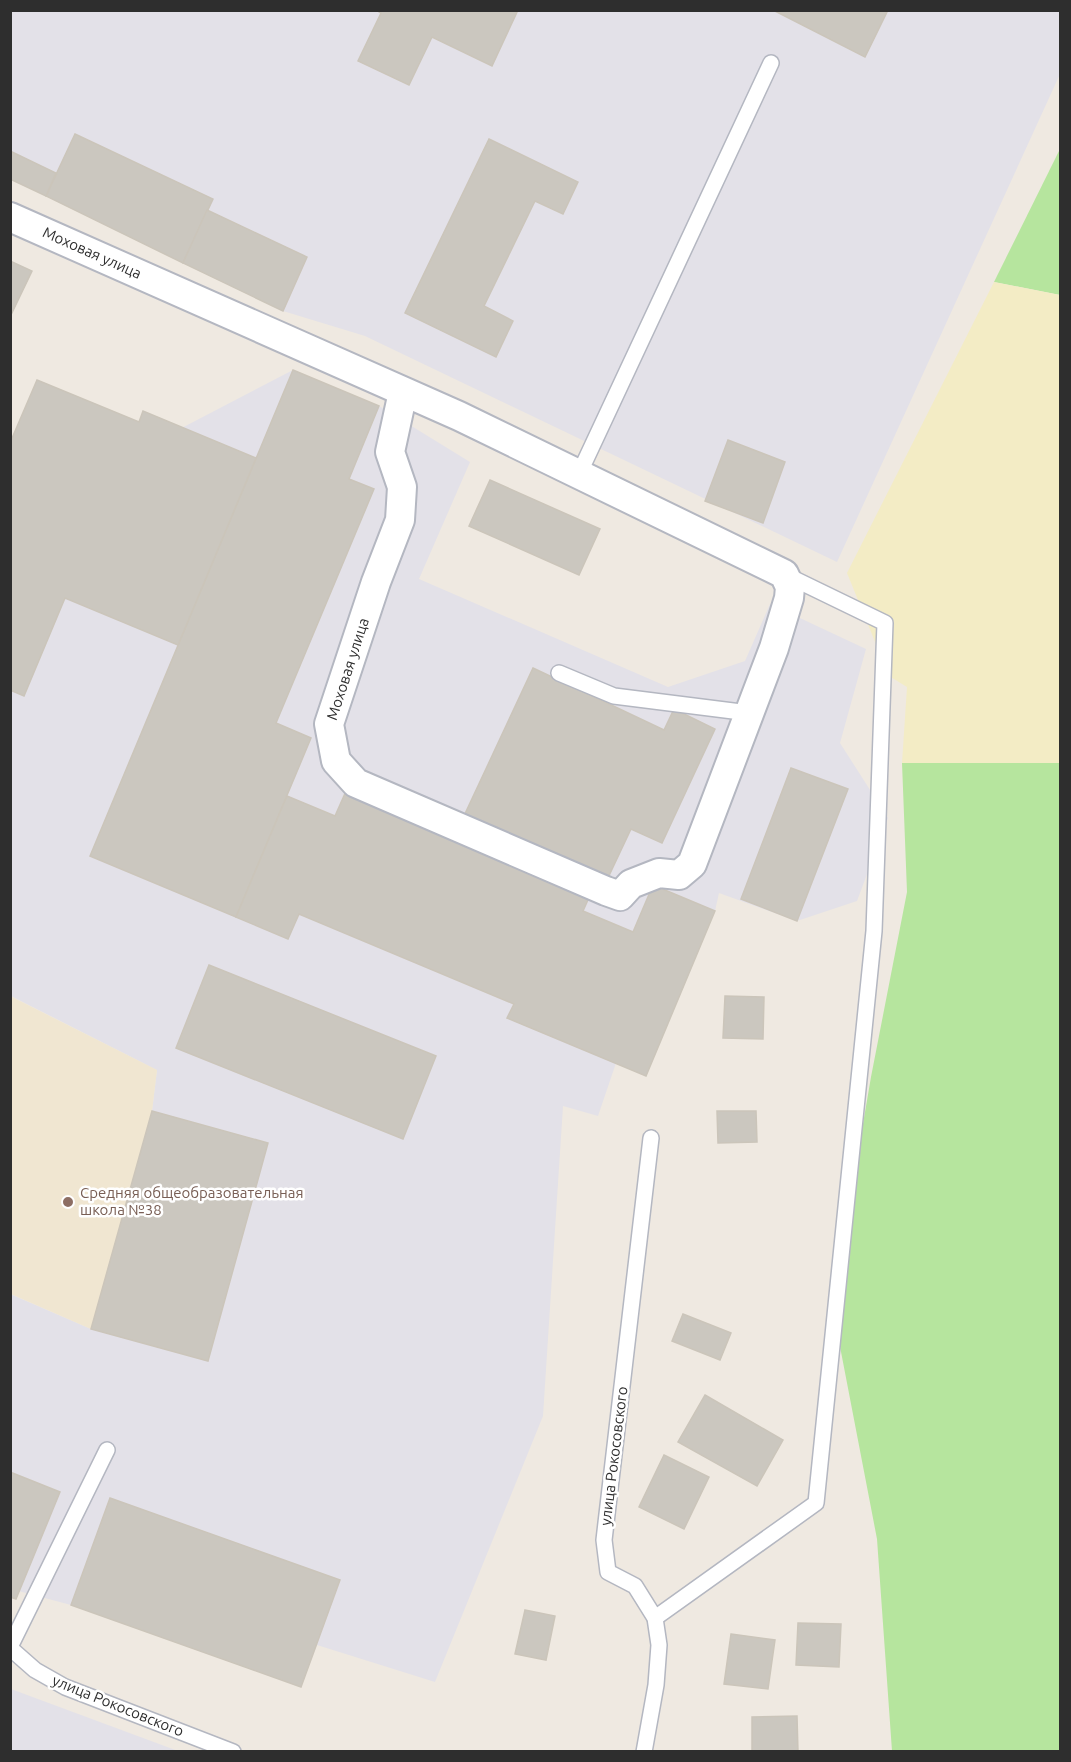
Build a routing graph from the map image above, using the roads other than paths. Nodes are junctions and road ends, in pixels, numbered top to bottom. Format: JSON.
{"nodes":[{"id":1,"x":771,"y":63,"type":"dead end"},
{"id":2,"x":10,"y":217,"type":"edge"},
{"id":3,"x":403,"y":392,"type":"junction"},
{"id":4,"x":579,"y":474,"type":"junction"},
{"id":5,"x":784,"y":574,"type":"junction"},
{"id":6,"x":559,"y":673,"type":"dead end"},
{"id":7,"x":749,"y":713,"type":"junction"},
{"id":8,"x":651,"y":1138,"type":"dead end"},
{"id":9,"x":107,"y":1450,"type":"dead end"},
{"id":10,"x":655,"y":1618,"type":"junction"},
{"id":11,"x":10,"y":1647,"type":"edge"},
{"id":12,"x":232,"y":1752,"type":"edge"},
{"id":13,"x":645,"y":1752,"type":"edge"}],
"edges":[{"from":1,"to":4,"type":"lane"},
{"from":2,"to":3,"type":"street","name":"Моховая улица"},
{"from":3,"to":4,"type":"street","name":"Моховая улица"},
{"from":3,"to":7,"type":"street","name":"Моховая улица"},
{"from":4,"to":5,"type":"street","name":"Моховая улица"},
{"from":5,"to":7,"type":"street"},
{"from":5,"to":10,"type":"lane"},
{"from":6,"to":7,"type":"lane"},
{"from":8,"to":10,"type":"lane","name":"улица Рокосовского"},
{"from":9,"to":11,"type":"lane"},
{"from":10,"to":13,"type":"lane","name":"улица Рокосовского"},
{"from":11,"to":12,"type":"lane","name":"улица Рокосовского"}]}
